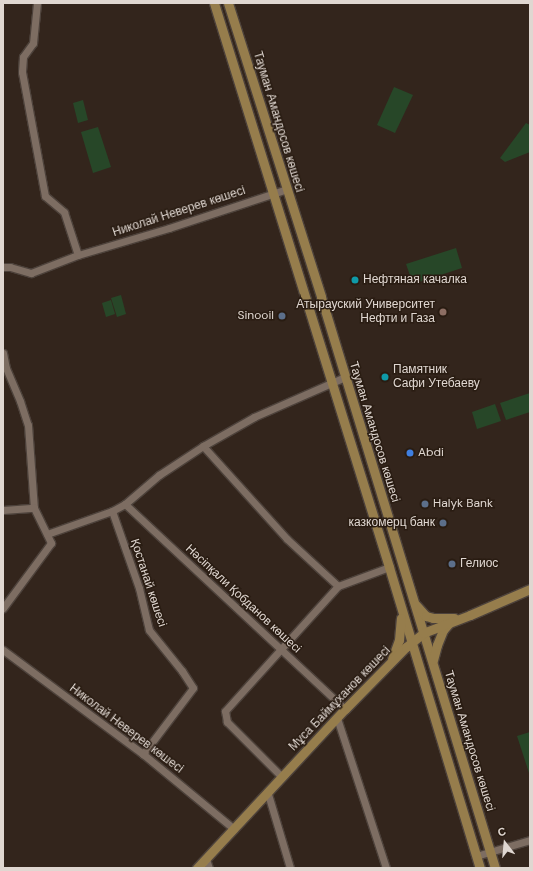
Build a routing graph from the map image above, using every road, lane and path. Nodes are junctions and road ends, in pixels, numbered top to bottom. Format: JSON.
{"nodes":[{"id":1,"x":37,"y":3,"type":"edge"},
{"id":2,"x":214,"y":3,"type":"edge"},
{"id":3,"x":228,"y":3,"type":"edge"},
{"id":4,"x":287,"y":189,"type":"junction"},
{"id":5,"x":273,"y":193,"type":"junction"},
{"id":6,"x":78,"y":255,"type":"junction"},
{"id":7,"x":3,"y":267,"type":"edge"},
{"id":8,"x":3,"y":353,"type":"edge"},
{"id":9,"x":345,"y":377,"type":"junction"},
{"id":10,"x":331,"y":382,"type":"junction"},
{"id":11,"x":203,"y":446,"type":"junction"},
{"id":12,"x":126,"y":504,"type":"junction"},
{"id":13,"x":34,"y":508,"type":"junction"},
{"id":14,"x":3,"y":510,"type":"edge"},
{"id":15,"x":112,"y":511,"type":"junction"},
{"id":16,"x":47,"y":534,"type":"junction"},
{"id":17,"x":389,"y":567,"type":"junction"},
{"id":18,"x":338,"y":586,"type":"junction"},
{"id":19,"x":530,"y":589,"type":"edge"},
{"id":20,"x":413,"y":601,"type":"junction"},
{"id":21,"x":3,"y":608,"type":"edge"},
{"id":22,"x":402,"y":610,"type":"junction"},
{"id":23,"x":461,"y":618,"type":"junction"},
{"id":24,"x":449,"y":624,"type":"junction"},
{"id":25,"x":423,"y":633,"type":"junction"},
{"id":26,"x":411,"y":643,"type":"junction"},
{"id":27,"x":282,"y":649,"type":"junction"},
{"id":28,"x":3,"y":650,"type":"edge"},
{"id":29,"x":393,"y":661,"type":"junction"},
{"id":30,"x":432,"y":662,"type":"junction"},
{"id":31,"x":418,"y":667,"type":"junction"},
{"id":32,"x":346,"y":709,"type":"junction"},
{"id":33,"x":337,"y":718,"type":"junction"},
{"id":34,"x":143,"y":754,"type":"junction"},
{"id":35,"x":282,"y":777,"type":"junction"},
{"id":36,"x":268,"y":794,"type":"junction"},
{"id":37,"x":234,"y":828,"type":"junction"},
{"id":38,"x":530,"y":840,"type":"edge"},
{"id":39,"x":490,"y":852,"type":"junction"},
{"id":40,"x":476,"y":856,"type":"junction"},
{"id":41,"x":206,"y":859,"type":"junction"},
{"id":42,"x":197,"y":868,"type":"edge"},
{"id":43,"x":208,"y":868,"type":"edge"},
{"id":44,"x":290,"y":868,"type":"edge"},
{"id":45,"x":386,"y":868,"type":"edge"},
{"id":46,"x":480,"y":868,"type":"edge"},
{"id":47,"x":495,"y":868,"type":"edge"}],
"edges":[{"from":1,"to":6,"type":"street"},
{"from":2,"to":5,"type":"main road","name":"Тауман Амандосов көшесі"},
{"from":3,"to":4,"type":"main road","name":"Тауман Амандосов көшесі"},
{"from":4,"to":5,"type":"street","name":"Николай Неверев көшесі"},
{"from":4,"to":9,"type":"main road","name":"Тауман Амандосов көшесі"},
{"from":5,"to":6,"type":"street","name":"Николай Неверев көшесі"},
{"from":5,"to":10,"type":"main road","name":"Тауман Амандосов көшесі"},
{"from":6,"to":7,"type":"street","name":"Николай Неверев көшесі"},
{"from":8,"to":13,"type":"street"},
{"from":9,"to":10,"type":"street"},
{"from":9,"to":20,"type":"main road","name":"Тауман Амандосов көшесі"},
{"from":10,"to":11,"type":"street"},
{"from":10,"to":17,"type":"main road","name":"Тауман Амандосов көшесі"},
{"from":11,"to":12,"type":"street"},
{"from":11,"to":18,"type":"street"},
{"from":12,"to":15,"type":"street"},
{"from":12,"to":27,"type":"street","name":"Нәсіпқали Қобданов көшесі"},
{"from":13,"to":14,"type":"street"},
{"from":13,"to":16,"type":"street"},
{"from":15,"to":16,"type":"street"},
{"from":15,"to":34,"type":"street","name":"Қостанай көшесі"},
{"from":16,"to":21,"type":"street"},
{"from":17,"to":18,"type":"street"},
{"from":17,"to":22,"type":"main road","name":"Тауман Амандосов көшесі"},
{"from":18,"to":27,"type":"street"},
{"from":19,"to":23,"type":"main road","name":"Мұса Баймұханов көшесі"},
{"from":20,"to":23,"type":"main road"},
{"from":20,"to":25,"type":"main road","name":"Тауман Амандосов көшесі"},
{"from":22,"to":26,"type":"main road","name":"Тауман Амандосов көшесі"},
{"from":22,"to":29,"type":"main road"},
{"from":23,"to":24,"type":"main road","name":"Мұса Баймұханов көшесі"},
{"from":24,"to":25,"type":"main road","name":"Мұса Баймұханов көшесі"},
{"from":24,"to":30,"type":"main road"},
{"from":25,"to":26,"type":"main road","name":"Мұса Баймұханов көшесі"},
{"from":25,"to":30,"type":"main road","name":"Тауман Амандосов көшесі"},
{"from":26,"to":29,"type":"main road","name":"Мұса Баймұханов көшесі"},
{"from":26,"to":31,"type":"main road","name":"Тауман Амандосов көшесі"},
{"from":27,"to":32,"type":"street","name":"Нәсіпқали Қобданов көшесі"},
{"from":27,"to":35,"type":"street"},
{"from":28,"to":34,"type":"street","name":"Николай Неверев көшесі"},
{"from":29,"to":31,"type":"main road"},
{"from":29,"to":32,"type":"main road","name":"Мұса Баймұханов көшесі"},
{"from":30,"to":39,"type":"main road","name":"Тауман Амандосов көшесі"},
{"from":31,"to":40,"type":"main road","name":"Тауман Амандосов көшесі"},
{"from":32,"to":33,"type":"main road","name":"Мұса Баймұханов көшесі"},
{"from":33,"to":35,"type":"main road","name":"Мұса Баймұханов көшесі"},
{"from":33,"to":45,"type":"street"},
{"from":34,"to":37,"type":"street","name":"Николай Неверев көшесі"},
{"from":35,"to":36,"type":"main road","name":"Мұса Баймұханов көшесі"},
{"from":36,"to":37,"type":"main road","name":"Мұса Баймұханов көшесі"},
{"from":36,"to":44,"type":"street"},
{"from":37,"to":41,"type":"main road","name":"Мұса Баймұханов көшесі"},
{"from":38,"to":39,"type":"street"},
{"from":39,"to":40,"type":"street"},
{"from":39,"to":47,"type":"main road","name":"Тауман Амандосов көшесі"},
{"from":40,"to":46,"type":"main road","name":"Тауман Амандосов көшесі"},
{"from":41,"to":42,"type":"main road","name":"Мұса Баймұханов көшесі"},
{"from":41,"to":43,"type":"street"}]}
